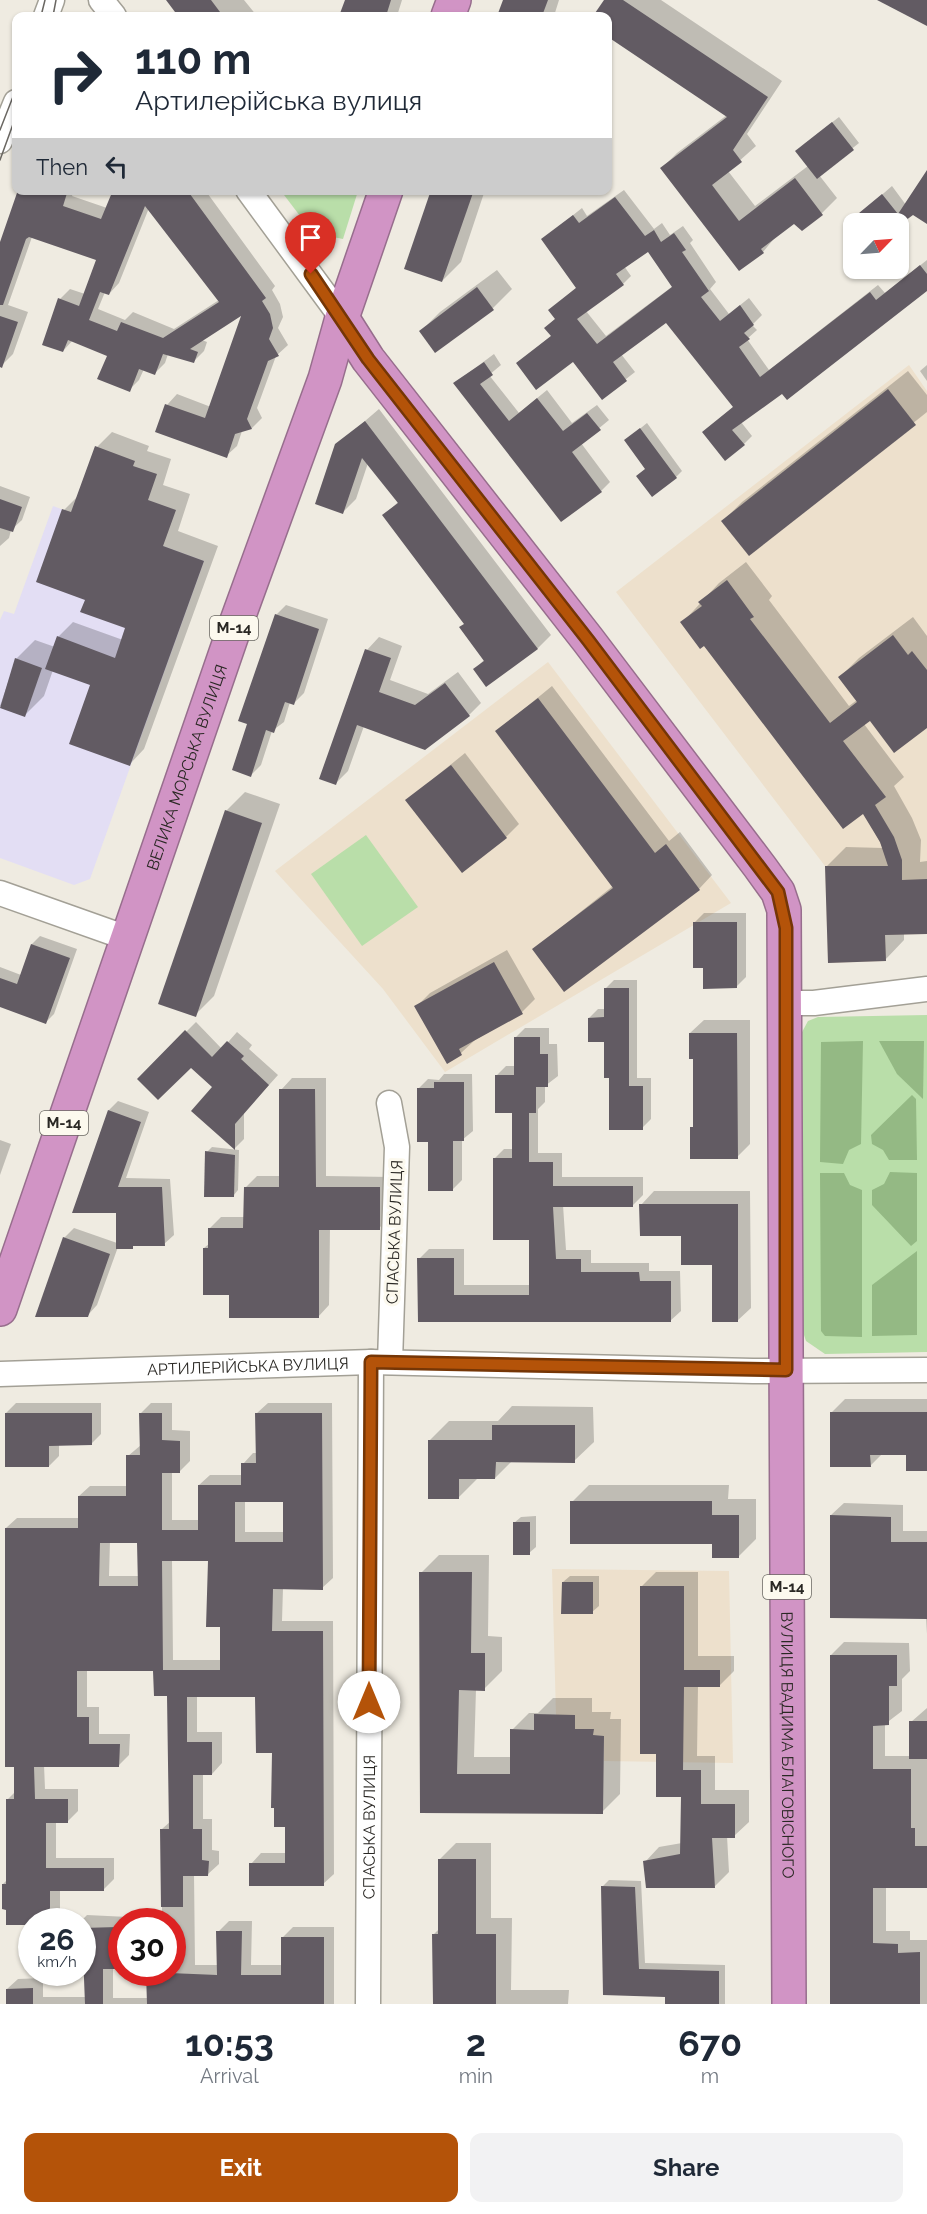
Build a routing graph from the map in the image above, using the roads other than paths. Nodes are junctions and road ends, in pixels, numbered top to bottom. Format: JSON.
{"nodes":[{"id":1,"x":101,"y":0,"type":"edge"},
{"id":2,"x":111,"y":12,"type":"edge"},
{"id":3,"x":12,"y":112,"type":"edge"},
{"id":4,"x":0,"y":141,"type":"edge"},
{"id":5,"x":252,"y":195,"type":"edge"},
{"id":6,"x":384,"y":195,"type":"edge"},
{"id":7,"x":342,"y":318,"type":"junction"},
{"id":8,"x":0,"y":893,"type":"edge"},
{"id":9,"x":127,"y":938,"type":"junction"},
{"id":10,"x":927,"y":989,"type":"edge"},
{"id":11,"x":786,"y":1003,"type":"junction"},
{"id":12,"x":389,"y":1103,"type":"dead end"},
{"id":13,"x":0,"y":1309,"type":"edge"},
{"id":14,"x":380,"y":1362,"type":"junction"},
{"id":15,"x":786,"y":1370,"type":"junction"},
{"id":16,"x":927,"y":1370,"type":"edge"},
{"id":17,"x":0,"y":1374,"type":"edge"},
{"id":18,"x":368,"y":2004,"type":"edge"},
{"id":19,"x":789,"y":2004,"type":"edge"}],
"edges":[{"from":1,"to":2,"type":"street"},
{"from":3,"to":4,"type":"street"},
{"from":5,"to":7,"type":"street","name":"ВУЛИЦЯ ВАДИМА БЛАГОВІСНОГО"},
{"from":6,"to":7,"type":"highway","name":"ВЕЛИКА МОРСЬКА ВУЛИЦЯ","number":"М-14"},
{"from":7,"to":9,"type":"highway","name":"ВЕЛИКА МОРСЬКА ВУЛИЦЯ","number":"М-14"},
{"from":7,"to":11,"type":"highway","name":"ВУЛИЦЯ ВАДИМА БЛАГОВІСНОГО","number":"М-14"},
{"from":8,"to":9,"type":"street"},
{"from":9,"to":13,"type":"highway","name":"ВЕЛИКА МОРСЬКА ВУЛИЦЯ","number":"М-14"},
{"from":10,"to":11,"type":"street"},
{"from":11,"to":15,"type":"highway","name":"ВУЛИЦЯ ВАДИМА БЛАГОВІСНОГО","number":"М-14"},
{"from":12,"to":14,"type":"street","name":"СПАСЬКА ВУЛИЦЯ"},
{"from":14,"to":15,"type":"street","name":"АРТИЛЕРІЙСЬКА ВУЛИЦЯ"},
{"from":14,"to":17,"type":"street","name":"АРТИЛЕРІЙСЬКА ВУЛИЦЯ"},
{"from":14,"to":18,"type":"street","name":"СПАСЬКА ВУЛИЦЯ"},
{"from":15,"to":16,"type":"street","name":"АРТИЛЕРІЙСЬКА ВУЛИЦЯ"},
{"from":15,"to":19,"type":"highway","name":"ВУЛИЦЯ ВАДИМА БЛАГОВІСНОГО","number":"М-14"}]}
